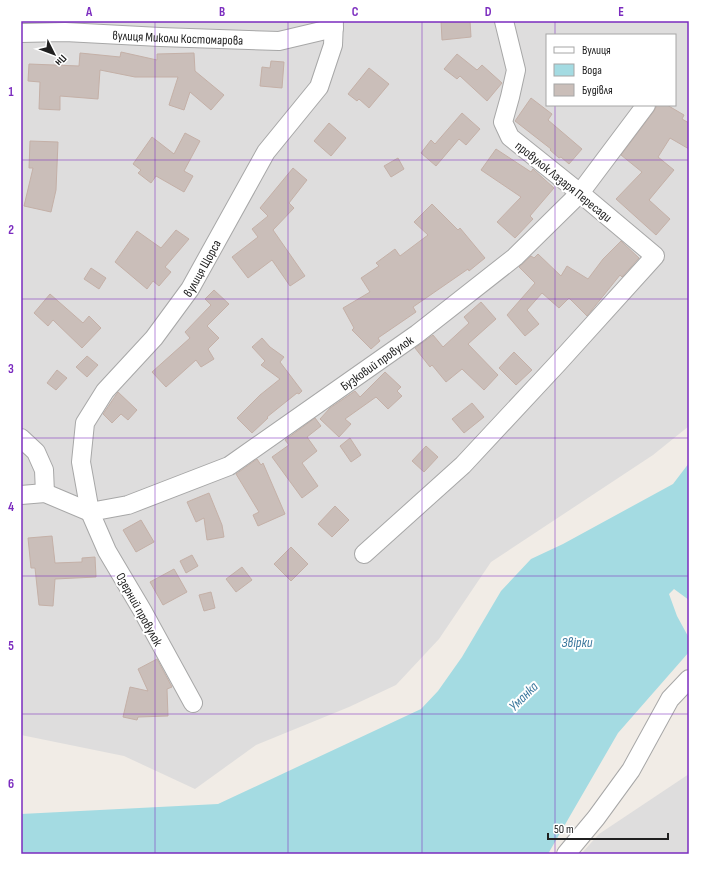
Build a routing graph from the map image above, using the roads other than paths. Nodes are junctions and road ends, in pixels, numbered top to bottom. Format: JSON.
{"nodes":[{"id":1,"x":504,"y":21,"type":"edge"},
{"id":2,"x":334,"y":25,"type":"edge"},
{"id":3,"x":21,"y":33,"type":"edge"},
{"id":4,"x":645,"y":106,"type":"edge"},
{"id":5,"x":580,"y":193,"type":"junction"},
{"id":6,"x":21,"y":438,"type":"edge"},
{"id":7,"x":45,"y":493,"type":"junction"},
{"id":8,"x":21,"y":495,"type":"edge"},
{"id":9,"x":90,"y":512,"type":"junction"},
{"id":10,"x":364,"y":554,"type":"dead end"},
{"id":11,"x":689,"y":679,"type":"edge"},
{"id":12,"x":193,"y":703,"type":"dead end"},
{"id":13,"x":566,"y":854,"type":"edge"}],
"edges":[{"from":1,"to":5,"type":"street","name":"провулок Лазаря Пересади"},
{"from":2,"to":3,"type":"street","name":"вулиця Миколи Костомарова"},
{"from":2,"to":9,"type":"street","name":"вулиця Щорса"},
{"from":4,"to":5,"type":"street","name":"Бузковий провулок"},
{"from":5,"to":9,"type":"street","name":"Бузковий провулок"},
{"from":5,"to":10,"type":"street","name":"провулок Лазаря Пересади"},
{"from":6,"to":7,"type":"street"},
{"from":7,"to":8,"type":"street"},
{"from":7,"to":9,"type":"street"},
{"from":9,"to":12,"type":"street","name":"Озерний провулок"},
{"from":11,"to":13,"type":"street"}]}
